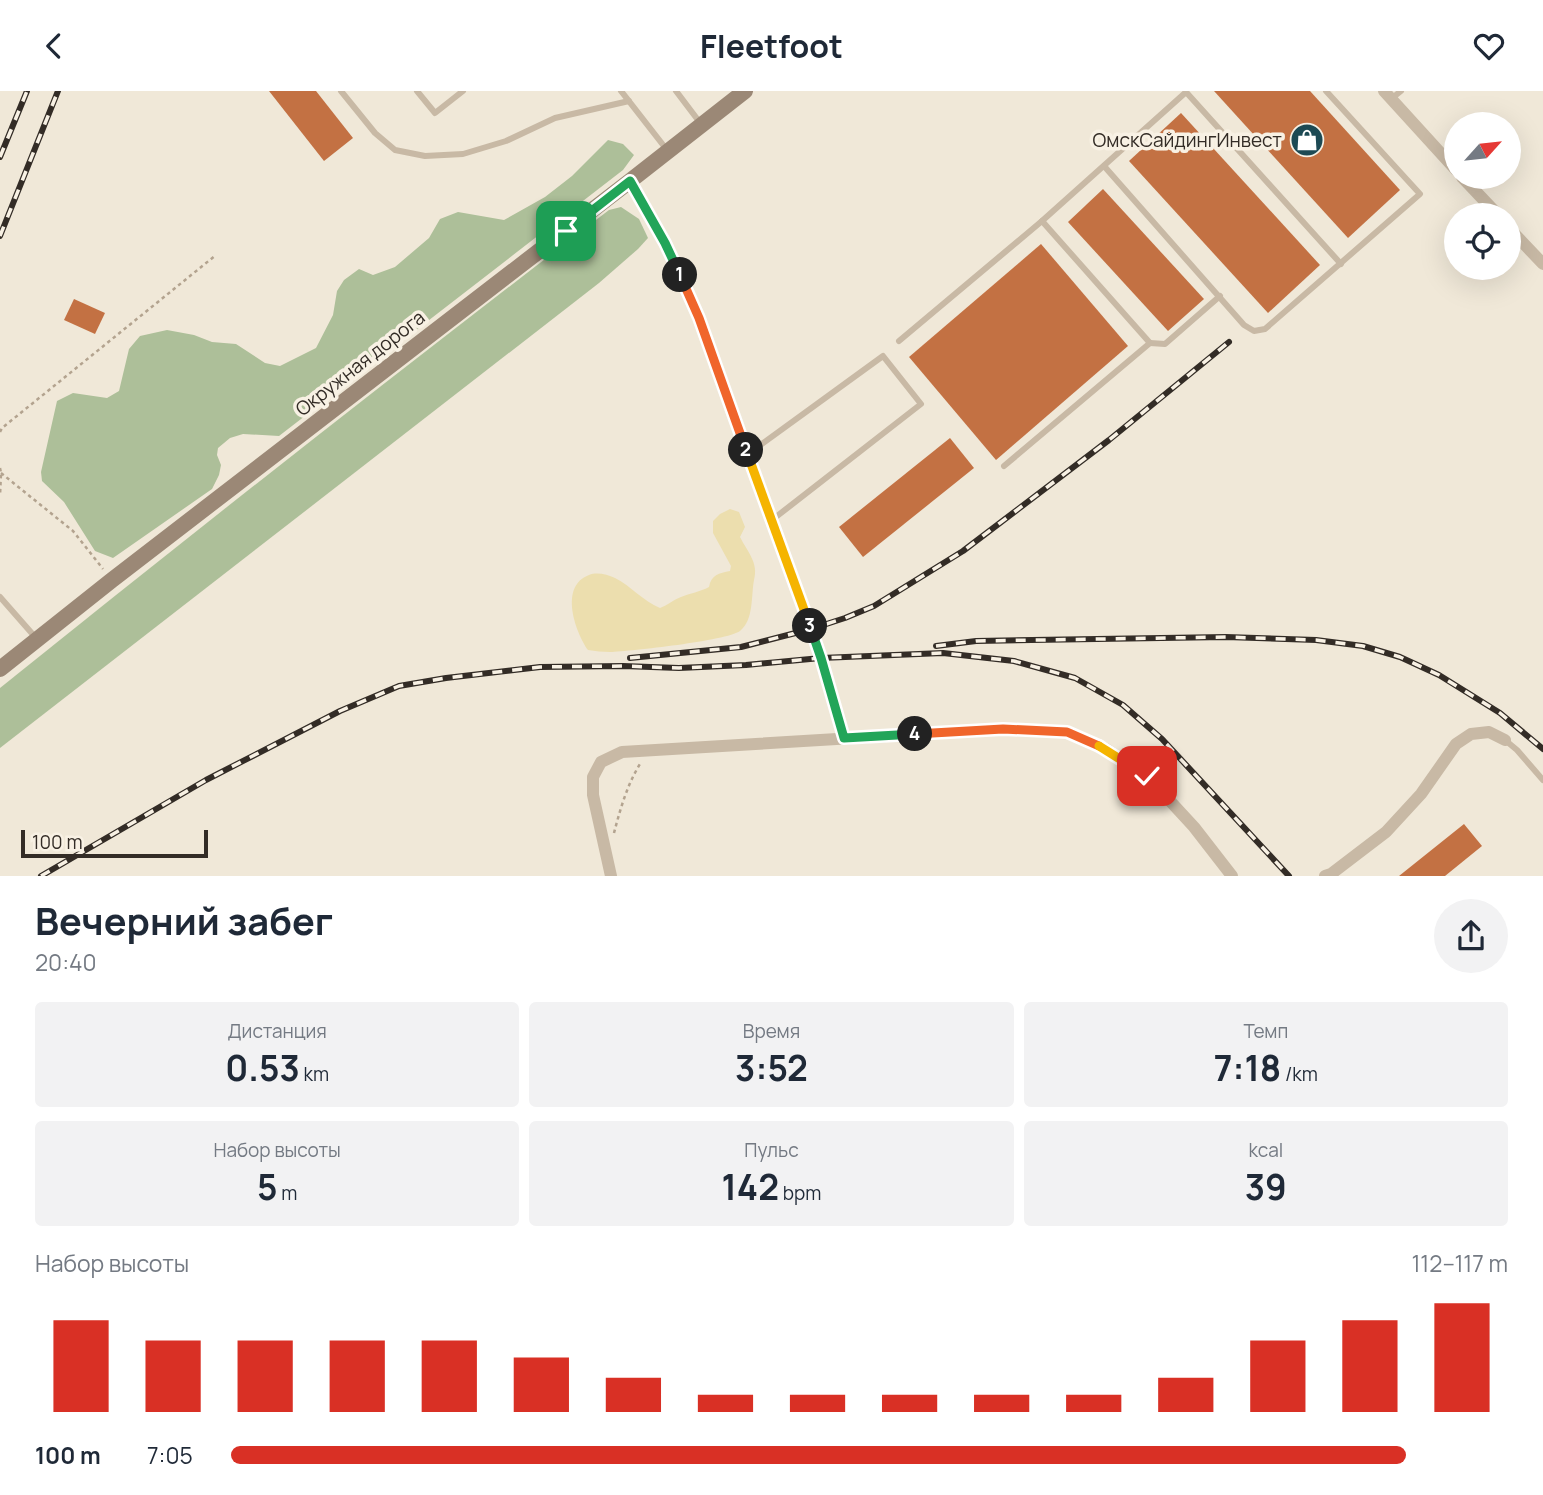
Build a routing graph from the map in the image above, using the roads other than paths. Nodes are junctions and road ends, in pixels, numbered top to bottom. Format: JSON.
{"nodes":[{"id":1,"x":341,"y":91,"type":"edge"},
{"id":2,"x":417,"y":91,"type":"edge"},
{"id":3,"x":463,"y":91,"type":"edge"},
{"id":4,"x":621,"y":91,"type":"edge"},
{"id":5,"x":676,"y":91,"type":"edge"},
{"id":6,"x":745,"y":91,"type":"edge"},
{"id":7,"x":1326,"y":91,"type":"edge"},
{"id":8,"x":1186,"y":92,"type":"edge"},
{"id":9,"x":1392,"y":94,"type":"edge"},
{"id":10,"x":629,"y":101,"type":"junction"},
{"id":11,"x":702,"y":125,"type":"junction"},
{"id":12,"x":669,"y":151,"type":"junction"},
{"id":13,"x":1444,"y":156,"type":"edge"},
{"id":14,"x":1104,"y":166,"type":"junction"},
{"id":15,"x":630,"y":181,"type":"junction"},
{"id":16,"x":1473,"y":189,"type":"edge"},
{"id":17,"x":1487,"y":203,"type":"edge"},
{"id":18,"x":1042,"y":221,"type":"junction"},
{"id":19,"x":1521,"y":241,"type":"edge"},
{"id":20,"x":1341,"y":264,"type":"junction"},
{"id":21,"x":1543,"y":264,"type":"edge"},
{"id":22,"x":1220,"y":296,"type":"junction"},
{"id":23,"x":899,"y":341,"type":"dead end"},
{"id":24,"x":1150,"y":343,"type":"junction"},
{"id":25,"x":748,"y":453,"type":"junction"},
{"id":26,"x":1004,"y":466,"type":"dead end"},
{"id":27,"x":771,"y":521,"type":"junction"},
{"id":28,"x":0,"y":597,"type":"edge"},
{"id":29,"x":38,"y":640,"type":"junction"},
{"id":30,"x":0,"y":669,"type":"edge"},
{"id":31,"x":844,"y":738,"type":"junction"},
{"id":32,"x":1505,"y":740,"type":"joint"},
{"id":33,"x":1543,"y":780,"type":"edge"},
{"id":34,"x":1330,"y":875,"type":"edge"},
{"id":35,"x":611,"y":876,"type":"edge"},
{"id":36,"x":1232,"y":876,"type":"edge"}],
"edges":[{"from":1,"to":10,"type":"lane"},
{"from":2,"to":3,"type":"lane"},
{"from":4,"to":10,"type":"lane"},
{"from":5,"to":11,"type":"lane"},
{"from":6,"to":11,"type":"main road","name":"Окружная дорога"},
{"from":7,"to":20,"type":"lane"},
{"from":8,"to":14,"type":"lane"},
{"from":8,"to":20,"type":"lane"},
{"from":9,"to":13,"type":"street"},
{"from":10,"to":12,"type":"lane"},
{"from":11,"to":12,"type":"main road","name":"Окружная дорога"},
{"from":12,"to":15,"type":"main road","name":"Окружная дорога"},
{"from":14,"to":18,"type":"lane"},
{"from":14,"to":22,"type":"lane"},
{"from":15,"to":25,"type":"street"},
{"from":15,"to":29,"type":"main road","name":"Окружная дорога"},
{"from":16,"to":17,"type":"street"},
{"from":18,"to":23,"type":"lane"},
{"from":18,"to":24,"type":"lane"},
{"from":19,"to":21,"type":"street"},
{"from":20,"to":22,"type":"lane"},
{"from":22,"to":24,"type":"lane"},
{"from":24,"to":26,"type":"lane"},
{"from":25,"to":27,"type":"street"},
{"from":25,"to":27,"type":"lane"},
{"from":27,"to":31,"type":"street"},
{"from":28,"to":29,"type":"lane"},
{"from":29,"to":30,"type":"main road","name":"Окружная дорога"},
{"from":31,"to":35,"type":"street"},
{"from":31,"to":36,"type":"street"},
{"from":32,"to":33,"type":"lane"},
{"from":32,"to":34,"type":"street"}]}
